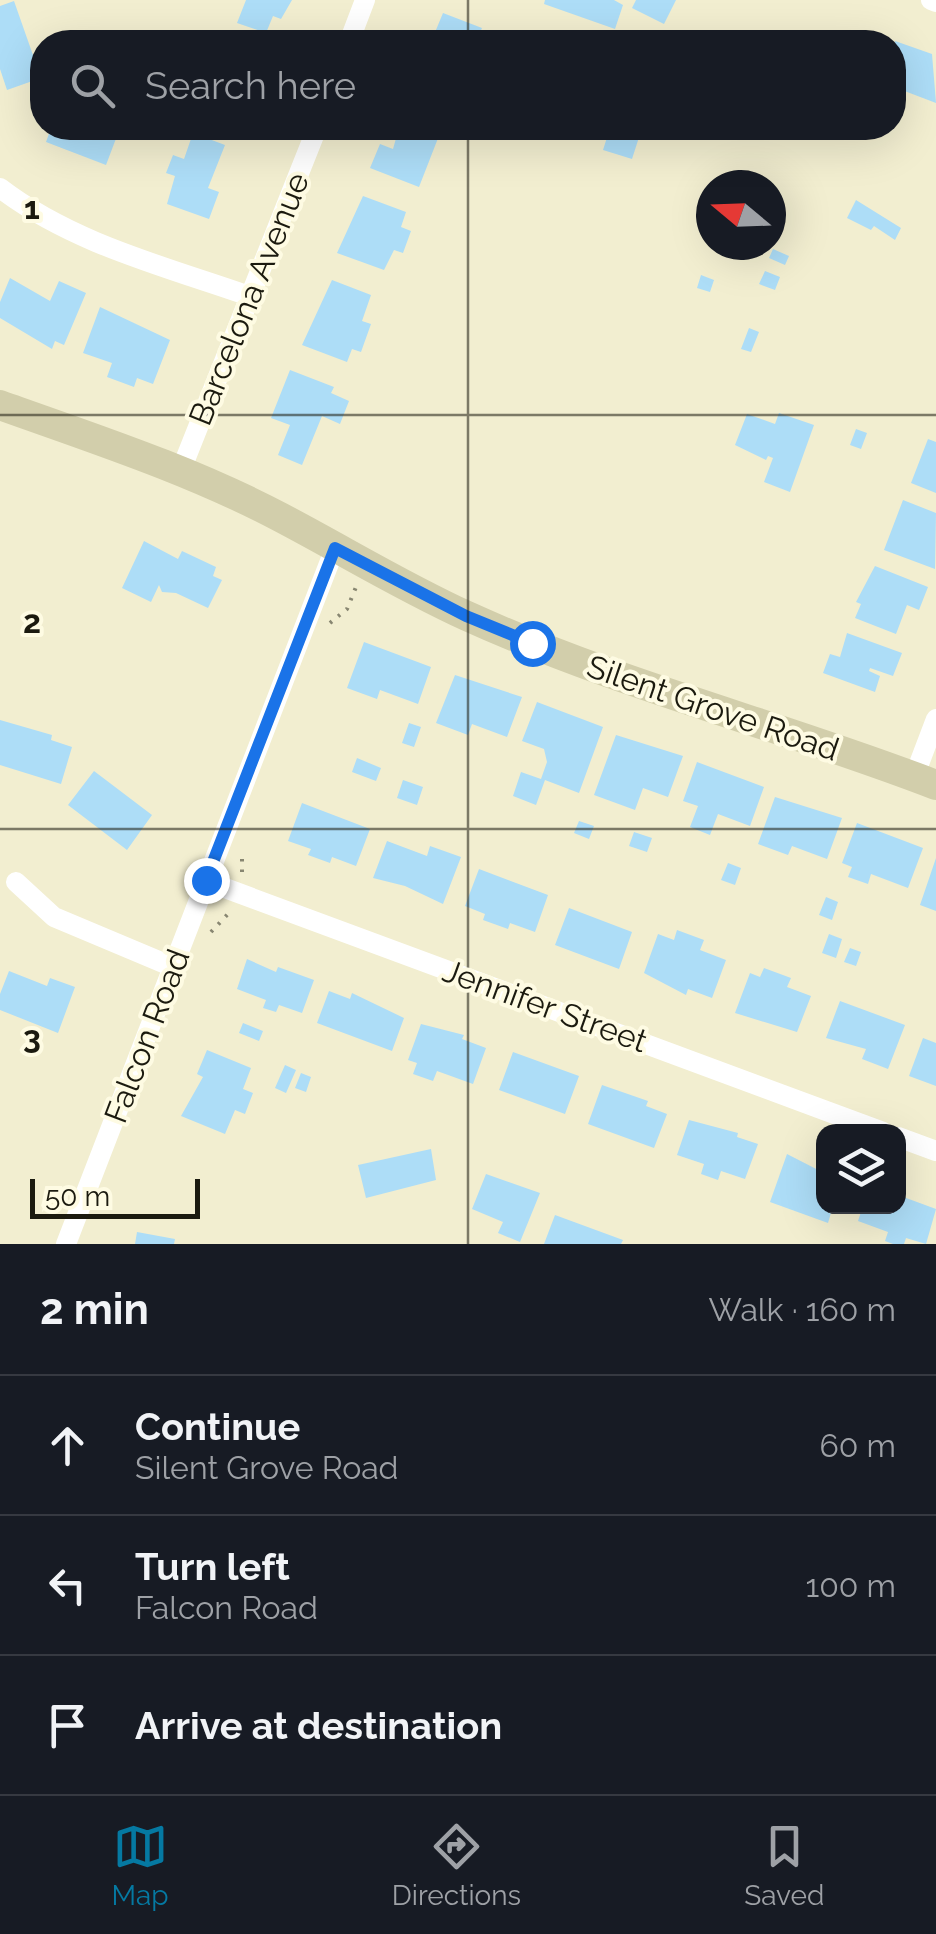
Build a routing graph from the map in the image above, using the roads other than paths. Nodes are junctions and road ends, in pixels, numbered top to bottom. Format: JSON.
{"nodes":[{"id":1,"x":365,"y":0,"type":"edge"},
{"id":2,"x":354,"y":30,"type":"edge"},
{"id":3,"x":312,"y":140,"type":"edge"},
{"id":4,"x":0,"y":188,"type":"edge"},
{"id":5,"x":252,"y":297,"type":"junction"},
{"id":6,"x":0,"y":405,"type":"edge"},
{"id":7,"x":181,"y":470,"type":"junction"},
{"id":8,"x":335,"y":548,"type":"junction"},
{"id":9,"x":936,"y":719,"type":"edge"},
{"id":10,"x":925,"y":781,"type":"edge"},
{"id":11,"x":206,"y":880,"type":"junction"},
{"id":12,"x":16,"y":882,"type":"dead end"},
{"id":13,"x":173,"y":966,"type":"junction"},
{"id":14,"x":862,"y":1124,"type":"edge"},
{"id":15,"x":906,"y":1140,"type":"edge"},
{"id":16,"x":936,"y":1151,"type":"edge"},
{"id":17,"x":66,"y":1244,"type":"edge"}],
"edges":[{"from":1,"to":2,"type":"street"},
{"from":3,"to":5,"type":"street","name":"Barcelona Avenue"},
{"from":4,"to":5,"type":"street"},
{"from":5,"to":7,"type":"street","name":"Barcelona Avenue"},
{"from":6,"to":7,"type":"street","name":"Silent Grove Road"},
{"from":7,"to":8,"type":"street","name":"Silent Grove Road"},
{"from":8,"to":10,"type":"street","name":"Silent Grove Road"},
{"from":8,"to":11,"type":"street","name":"Falcon Road"},
{"from":9,"to":10,"type":"street"},
{"from":11,"to":13,"type":"street","name":"Falcon Road"},
{"from":11,"to":14,"type":"street","name":"Jennifer Street"},
{"from":12,"to":13,"type":"street"},
{"from":13,"to":17,"type":"street","name":"Falcon Road"},
{"from":15,"to":16,"type":"street"}]}
